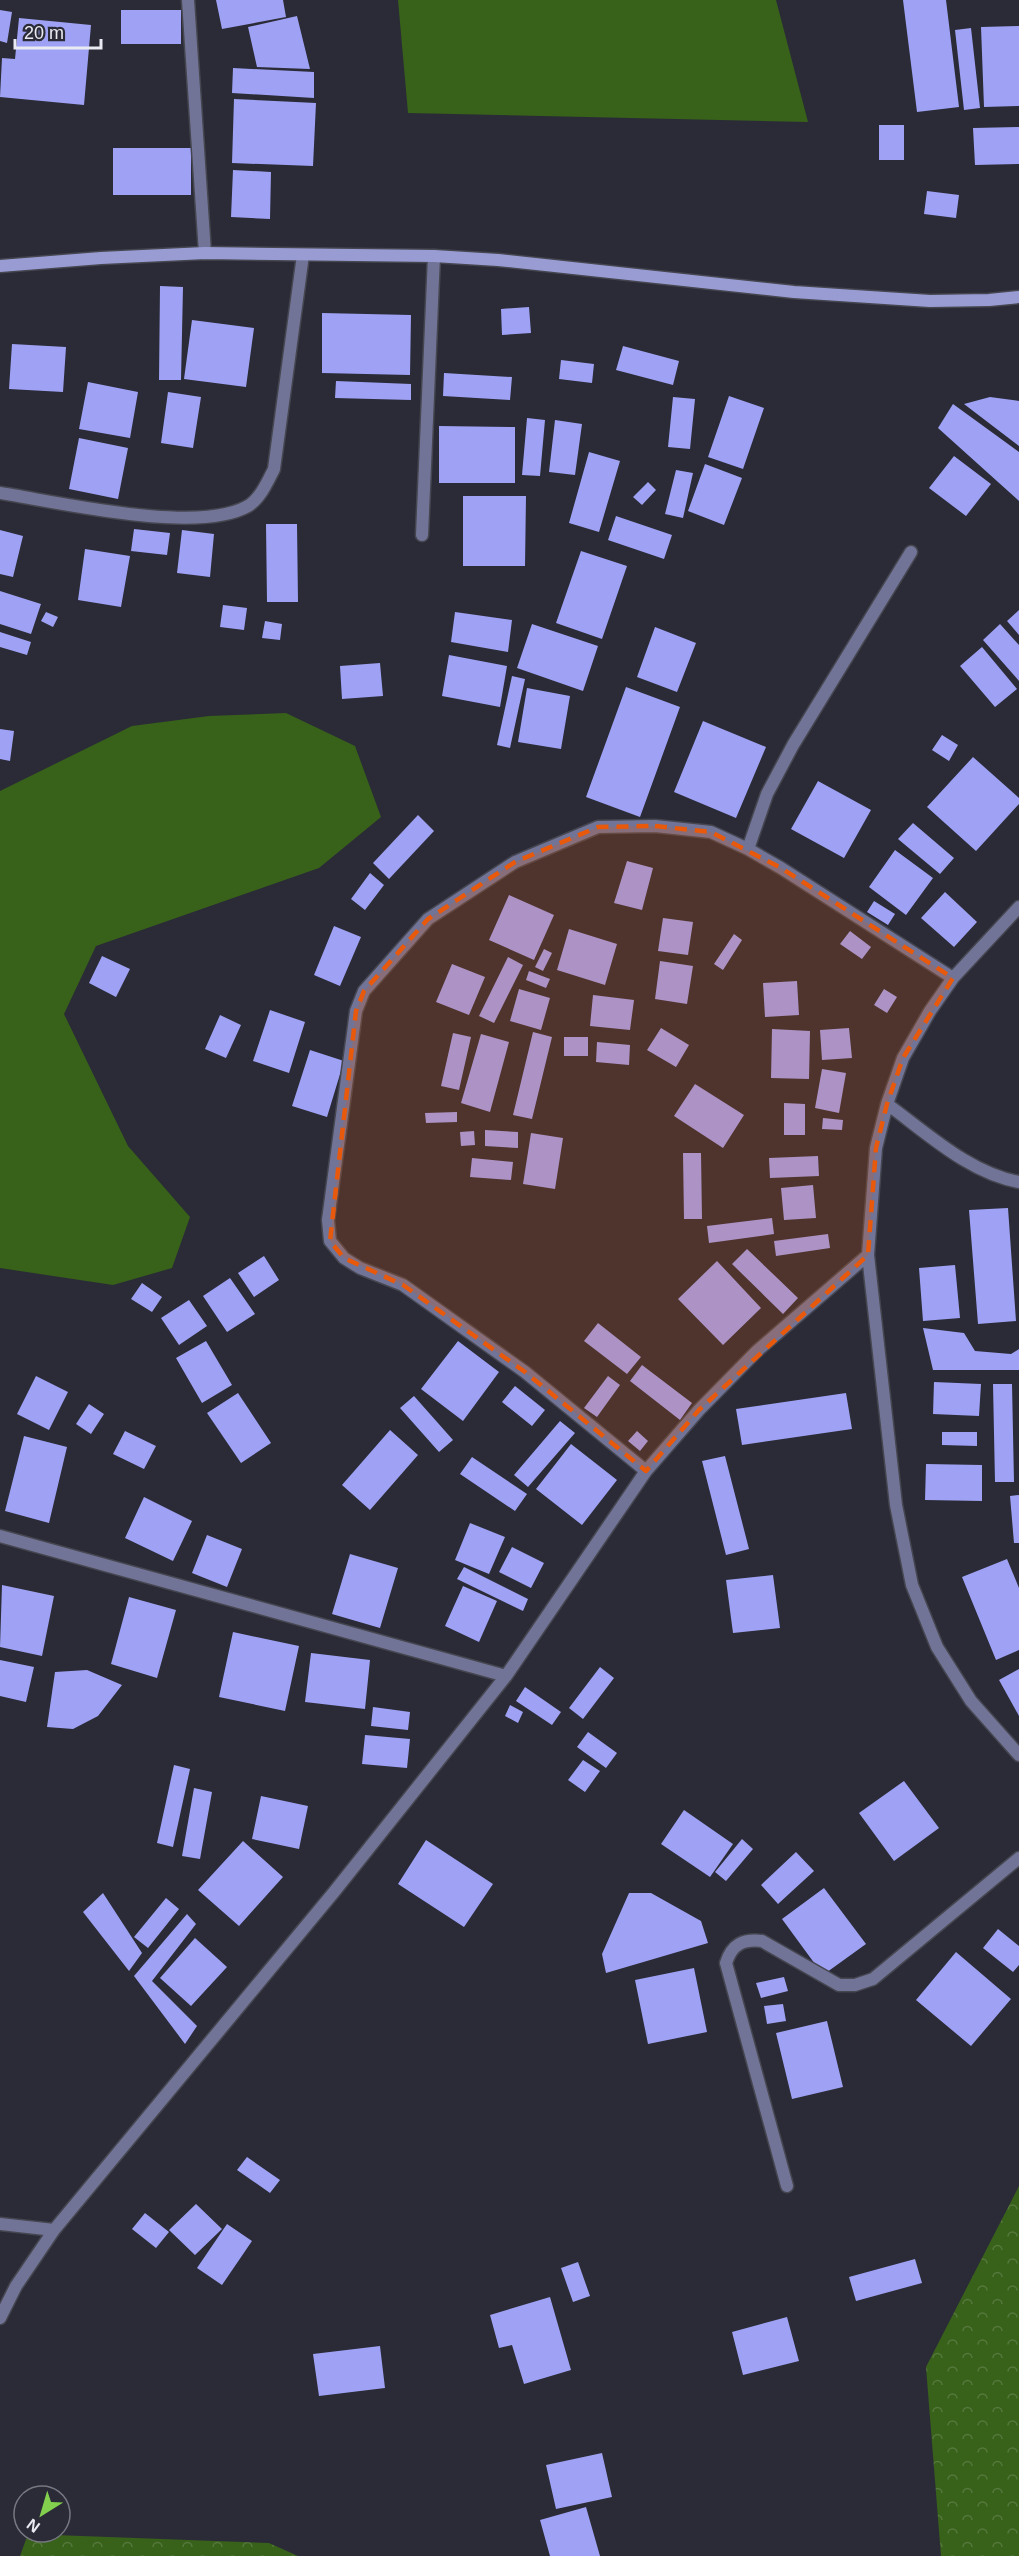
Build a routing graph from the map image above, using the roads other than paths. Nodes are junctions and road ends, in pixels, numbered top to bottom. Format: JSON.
{"nodes":[{"id":1,"x":188,"y":0,"type":"edge"},
{"id":2,"x":205,"y":253,"type":"junction"},
{"id":3,"x":303,"y":255,"type":"junction"},
{"id":4,"x":434,"y":256,"type":"junction"},
{"id":5,"x":0,"y":266,"type":"edge"},
{"id":6,"x":1019,"y":297,"type":"edge"},
{"id":7,"x":0,"y":493,"type":"edge"},
{"id":8,"x":422,"y":535,"type":"dead end"},
{"id":9,"x":911,"y":552,"type":"dead end"},
{"id":10,"x":748,"y":849,"type":"junction"},
{"id":11,"x":1019,"y":907,"type":"edge"},
{"id":12,"x":953,"y":978,"type":"junction"},
{"id":13,"x":887,"y":1104,"type":"junction"},
{"id":14,"x":1019,"y":1182,"type":"edge"},
{"id":15,"x":868,"y":1255,"type":"junction"},
{"id":16,"x":646,"y":1470,"type":"junction"},
{"id":17,"x":0,"y":1536,"type":"edge"},
{"id":18,"x":506,"y":1676,"type":"junction"},
{"id":19,"x":1019,"y":1755,"type":"edge"},
{"id":20,"x":1019,"y":1858,"type":"edge"},
{"id":21,"x":787,"y":2186,"type":"dead end"},
{"id":22,"x":0,"y":2224,"type":"edge"},
{"id":23,"x":54,"y":2230,"type":"junction"},
{"id":24,"x":0,"y":2318,"type":"edge"}],
"edges":[{"from":1,"to":2,"type":"street"},
{"from":2,"to":3,"type":"street"},
{"from":2,"to":5,"type":"street"},
{"from":3,"to":4,"type":"street"},
{"from":3,"to":7,"type":"street"},
{"from":4,"to":6,"type":"street"},
{"from":4,"to":8,"type":"street"},
{"from":9,"to":10,"type":"street"},
{"from":10,"to":12,"type":"street"},
{"from":10,"to":16,"type":"street"},
{"from":11,"to":12,"type":"street"},
{"from":12,"to":13,"type":"street"},
{"from":13,"to":14,"type":"street"},
{"from":13,"to":15,"type":"street"},
{"from":15,"to":16,"type":"street"},
{"from":15,"to":19,"type":"street"},
{"from":16,"to":18,"type":"street"},
{"from":17,"to":18,"type":"street"},
{"from":18,"to":23,"type":"street"},
{"from":20,"to":21,"type":"street"},
{"from":22,"to":23,"type":"street"},
{"from":23,"to":24,"type":"street"}]}
